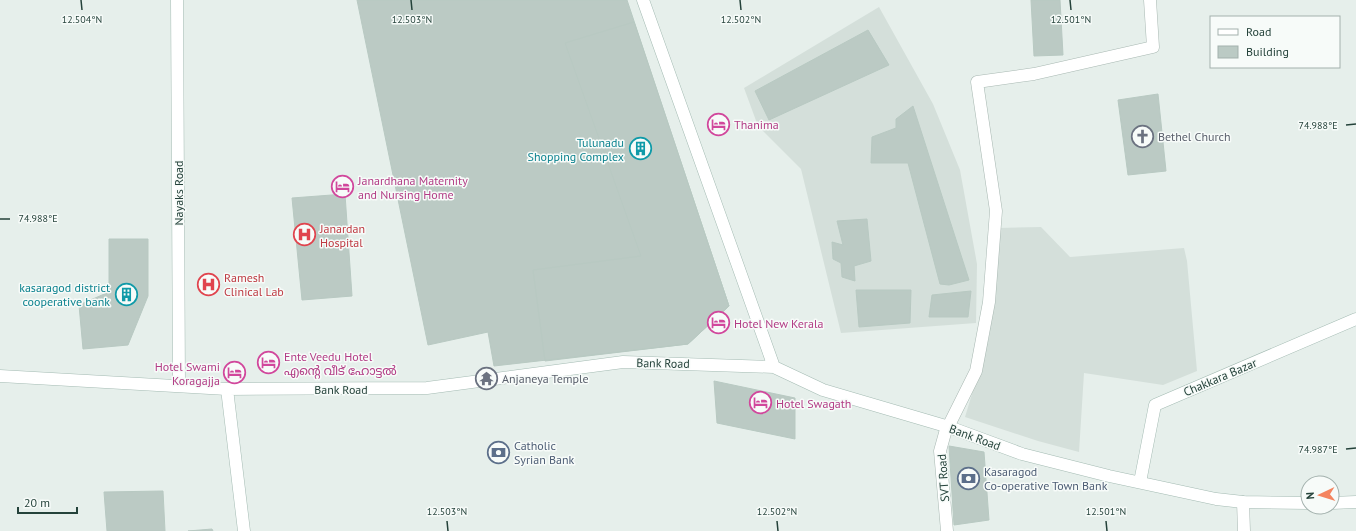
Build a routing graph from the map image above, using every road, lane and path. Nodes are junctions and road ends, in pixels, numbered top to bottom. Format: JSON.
{"nodes":[{"id":1,"x":177,"y":0,"type":"edge"},
{"id":2,"x":643,"y":0,"type":"edge"},
{"id":3,"x":1150,"y":0,"type":"edge"},
{"id":4,"x":1356,"y":319,"type":"edge"},
{"id":5,"x":774,"y":367,"type":"junction"},
{"id":6,"x":0,"y":376,"type":"edge"},
{"id":7,"x":179,"y":385,"type":"junction"},
{"id":8,"x":228,"y":389,"type":"junction"},
{"id":9,"x":949,"y":427,"type":"junction"},
{"id":10,"x":1140,"y":482,"type":"junction"},
{"id":11,"x":1243,"y":502,"type":"junction"},
{"id":12,"x":1356,"y":502,"type":"edge"},
{"id":13,"x":1300,"y":503,"type":"edge"},
{"id":14,"x":1340,"y":503,"type":"edge"},
{"id":15,"x":244,"y":531,"type":"edge"},
{"id":16,"x":947,"y":531,"type":"edge"},
{"id":17,"x":1244,"y":531,"type":"edge"}],
"edges":[{"from":1,"to":7,"type":"main road","name":"Nayaks Road"},
{"from":2,"to":5,"type":"main road"},
{"from":3,"to":9,"type":"main road","name":"SVT Road"},
{"from":4,"to":10,"type":"main road","name":"Chakkara Bazar"},
{"from":5,"to":8,"type":"main road","name":"Bank Road"},
{"from":5,"to":9,"type":"main road","name":"Bank Road"},
{"from":6,"to":7,"type":"main road","name":"Bank Road"},
{"from":7,"to":8,"type":"main road","name":"Bank Road"},
{"from":8,"to":15,"type":"main road"},
{"from":9,"to":10,"type":"main road","name":"Bank Road"},
{"from":9,"to":16,"type":"main road","name":"SVT Road"},
{"from":10,"to":11,"type":"main road","name":"Bank Road"},
{"from":11,"to":13,"type":"main road","name":"Bank Road"},
{"from":11,"to":17,"type":"main road"},
{"from":12,"to":14,"type":"main road"}]}
